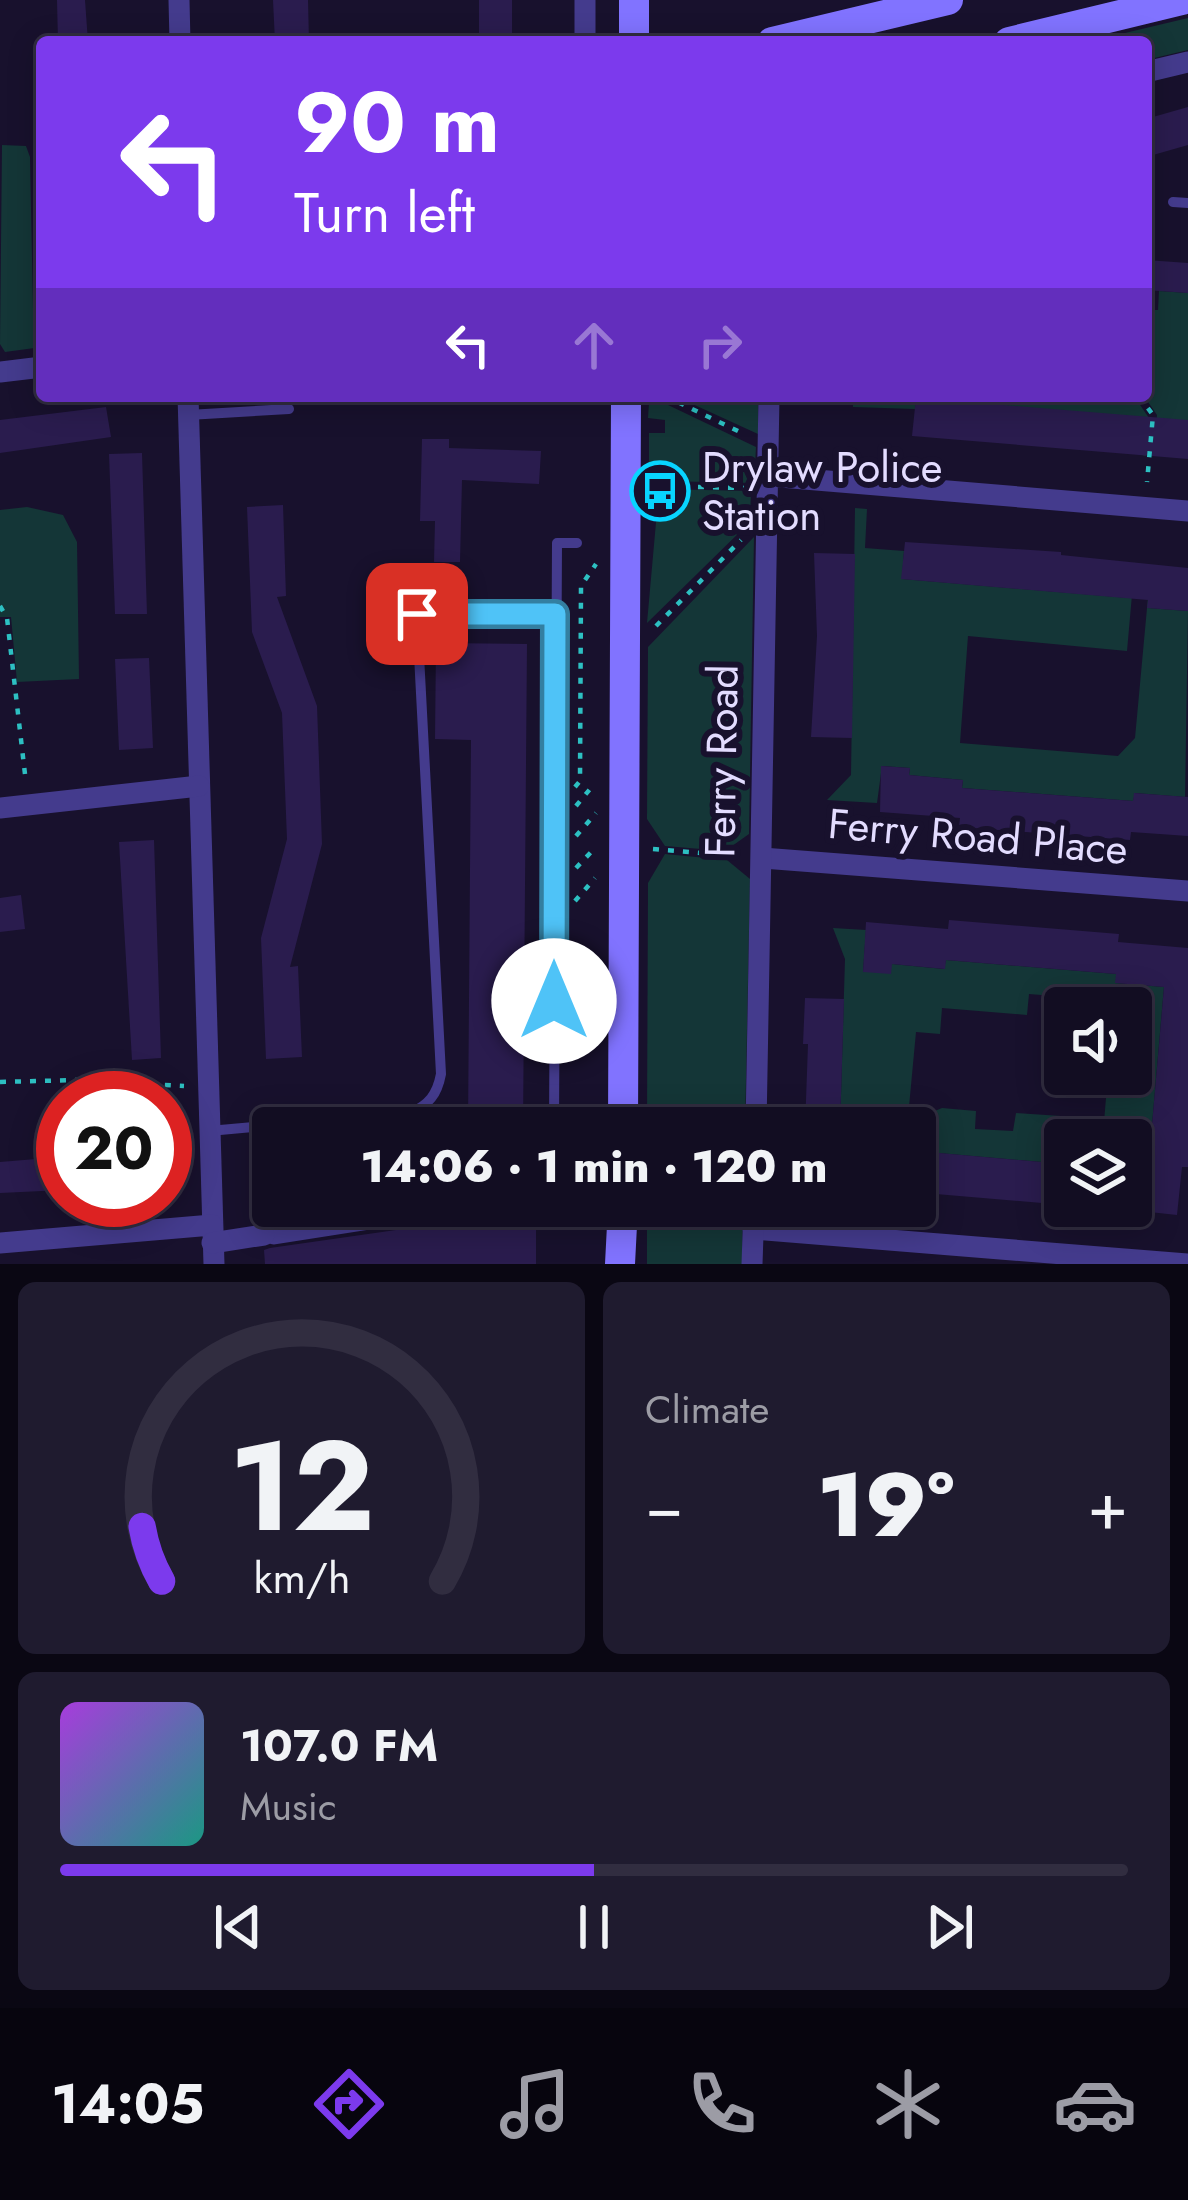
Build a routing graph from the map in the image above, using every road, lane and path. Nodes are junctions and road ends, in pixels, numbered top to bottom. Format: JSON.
{"nodes":[{"id":1,"x":179,"y":0,"type":"edge"},
{"id":2,"x":585,"y":0,"type":"edge"},
{"id":3,"x":634,"y":0,"type":"edge"},
{"id":4,"x":948,"y":0,"type":"edge"},
{"id":5,"x":1182,"y":0,"type":"edge"},
{"id":6,"x":180,"y":36,"type":"edge"},
{"id":7,"x":584,"y":36,"type":"edge"},
{"id":8,"x":634,"y":36,"type":"edge"},
{"id":9,"x":790,"y":36,"type":"edge"},
{"id":10,"x":1034,"y":36,"type":"edge"},
{"id":11,"x":1188,"y":62,"type":"edge"},
{"id":12,"x":1152,"y":71,"type":"edge"},
{"id":13,"x":1173,"y":202,"type":"dead end"},
{"id":14,"x":1188,"y":202,"type":"edge"},
{"id":15,"x":36,"y":368,"type":"edge"},
{"id":16,"x":0,"y":372,"type":"edge"},
{"id":17,"x":626,"y":402,"type":"edge"},
{"id":18,"x":677,"y":402,"type":"edge"},
{"id":19,"x":770,"y":402,"type":"edge"},
{"id":20,"x":1143,"y":402,"type":"edge"},
{"id":21,"x":188,"y":405,"type":"edge"},
{"id":22,"x":289,"y":410,"type":"dead end"},
{"id":23,"x":769,"y":446,"type":"junction"},
{"id":24,"x":768,"y":482,"type":"junction"},
{"id":25,"x":627,"y":486,"type":"junction"},
{"id":26,"x":1145,"y":507,"type":"junction"},
{"id":27,"x":1188,"y":511,"type":"edge"},
{"id":28,"x":766,"y":515,"type":"junction"},
{"id":29,"x":578,"y":543,"type":"dead end"},
{"id":30,"x":626,"y":553,"type":"junction"},
{"id":31,"x":415,"y":579,"type":"dead end"},
{"id":32,"x":0,"y":606,"type":"edge"},
{"id":33,"x":417,"y":614,"type":"junction"},
{"id":34,"x":555,"y":614,"type":"junction"},
{"id":35,"x":626,"y":657,"type":"junction"},
{"id":36,"x":199,"y":786,"type":"junction"},
{"id":37,"x":28,"y":805,"type":"junction"},
{"id":38,"x":602,"y":807,"type":"dead end"},
{"id":39,"x":0,"y":808,"type":"edge"},
{"id":40,"x":572,"y":811,"type":"dead end"},
{"id":41,"x":572,"y":826,"type":"dead end"},
{"id":42,"x":612,"y":844,"type":"junction"},
{"id":43,"x":572,"y":856,"type":"dead end"},
{"id":44,"x":762,"y":858,"type":"junction"},
{"id":45,"x":572,"y":889,"type":"dead end"},
{"id":46,"x":1188,"y":892,"type":"edge"},
{"id":47,"x":555,"y":917,"type":"junction"},
{"id":48,"x":0,"y":1082,"type":"edge"},
{"id":49,"x":208,"y":1088,"type":"junction"},
{"id":50,"x":554,"y":1107,"type":"edge"},
{"id":51,"x":622,"y":1107,"type":"edge"},
{"id":52,"x":756,"y":1107,"type":"edge"},
{"id":53,"x":209,"y":1131,"type":"junction"},
{"id":54,"x":315,"y":1227,"type":"edge"},
{"id":55,"x":621,"y":1227,"type":"edge"},
{"id":56,"x":754,"y":1227,"type":"edge"},
{"id":57,"x":846,"y":1227,"type":"edge"},
{"id":58,"x":0,"y":1243,"type":"edge"},
{"id":59,"x":213,"y":1244,"type":"edge"},
{"id":60,"x":620,"y":1264,"type":"edge"},
{"id":61,"x":752,"y":1264,"type":"edge"},
{"id":62,"x":1187,"y":1264,"type":"edge"}],
"edges":[{"from":1,"to":6,"type":"street"},
{"from":2,"to":7,"type":"street"},
{"from":3,"to":8,"type":"main road"},
{"from":4,"to":9,"type":"main road"},
{"from":5,"to":10,"type":"main road"},
{"from":11,"to":12,"type":"street"},
{"from":13,"to":14,"type":"lane"},
{"from":15,"to":16,"type":"street"},
{"from":17,"to":25,"type":"main road"},
{"from":18,"to":23,"type":"path"},
{"from":19,"to":23,"type":"street","name":"Ferry Road"},
{"from":20,"to":26,"type":"path"},
{"from":21,"to":22,"type":"lane"},
{"from":21,"to":36,"type":"street"},
{"from":23,"to":24,"type":"street","name":"Ferry Road"},
{"from":24,"to":25,"type":"path"},
{"from":24,"to":26,"type":"street"},
{"from":24,"to":28,"type":"street","name":"Ferry Road"},
{"from":25,"to":30,"type":"main road"},
{"from":26,"to":27,"type":"street"},
{"from":28,"to":35,"type":"path"},
{"from":28,"to":44,"type":"street","name":"Ferry Road"},
{"from":29,"to":34,"type":"lane"},
{"from":30,"to":35,"type":"main road"},
{"from":30,"to":40,"type":"path"},
{"from":31,"to":33,"type":"lane"},
{"from":32,"to":37,"type":"path"},
{"from":33,"to":34,"type":"lane"},
{"from":33,"to":53,"type":"lane"},
{"from":34,"to":47,"type":"lane"},
{"from":35,"to":42,"type":"main road"},
{"from":36,"to":37,"type":"street"},
{"from":36,"to":49,"type":"street"},
{"from":37,"to":39,"type":"street"},
{"from":38,"to":41,"type":"path"},
{"from":42,"to":43,"type":"path"},
{"from":42,"to":44,"type":"path"},
{"from":42,"to":51,"type":"main road"},
{"from":44,"to":46,"type":"street","name":"Ferry Road Place"},
{"from":44,"to":52,"type":"street","name":"Ferry Road"},
{"from":45,"to":47,"type":"path"},
{"from":47,"to":50,"type":"lane"},
{"from":48,"to":49,"type":"path"},
{"from":49,"to":53,"type":"street"},
{"from":53,"to":59,"type":"street"},
{"from":54,"to":59,"type":"street"},
{"from":55,"to":60,"type":"main road"},
{"from":56,"to":61,"type":"street"},
{"from":57,"to":62,"type":"street"},
{"from":58,"to":59,"type":"street"}]}
